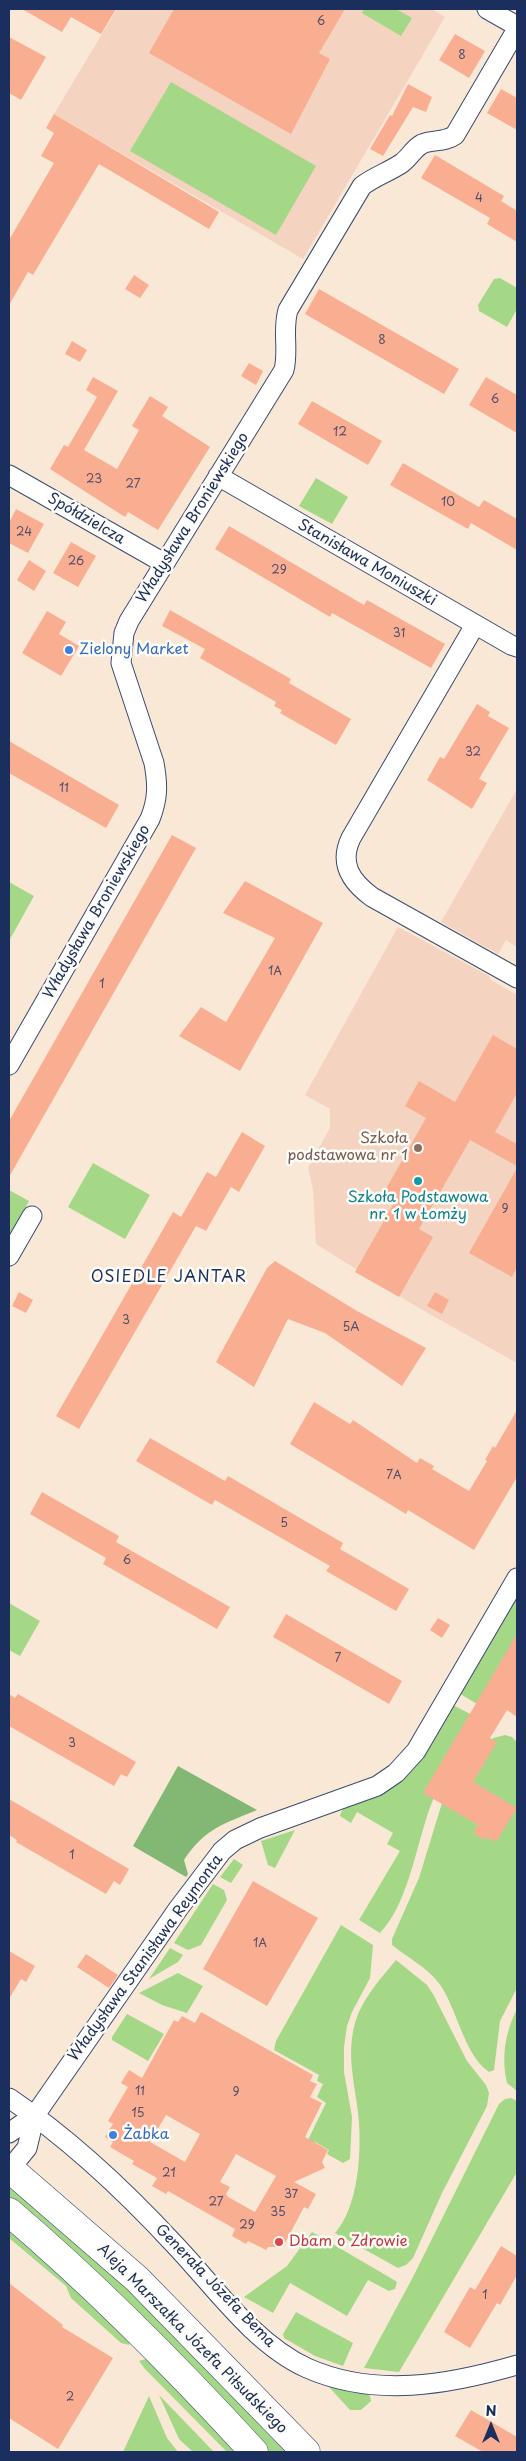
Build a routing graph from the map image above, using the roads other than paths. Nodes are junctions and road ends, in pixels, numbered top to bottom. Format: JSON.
{"nodes":[{"id":1,"x":487,"y":9,"type":"edge"},
{"id":2,"x":517,"y":28,"type":"edge"},
{"id":3,"x":9,"y":475,"type":"edge"},
{"id":4,"x":218,"y":476,"type":"junction"},
{"id":5,"x":164,"y":563,"type":"junction"},
{"id":6,"x":475,"y":625,"type":"junction"},
{"id":7,"x":517,"y":647,"type":"edge"},
{"id":8,"x":517,"y":978,"type":"edge"},
{"id":9,"x":9,"y":1065,"type":"edge"},
{"id":10,"x":32,"y":1216,"type":"dead end"},
{"id":11,"x":9,"y":1256,"type":"edge"},
{"id":12,"x":517,"y":1578,"type":"edge"},
{"id":13,"x":9,"y":2098,"type":"edge"},
{"id":14,"x":35,"y":2115,"type":"junction"},
{"id":15,"x":9,"y":2133,"type":"edge"},
{"id":16,"x":9,"y":2169,"type":"edge"},
{"id":17,"x":9,"y":2212,"type":"edge"},
{"id":18,"x":517,"y":2365,"type":"edge"},
{"id":19,"x":254,"y":2452,"type":"edge"},
{"id":20,"x":306,"y":2452,"type":"edge"}],
"edges":[{"from":1,"to":2,"type":"street"},
{"from":2,"to":4,"type":"street","name":"Władysława Broniewskiego"},
{"from":3,"to":5,"type":"street","name":"Spółdzielcza"},
{"from":4,"to":5,"type":"street","name":"Władysława Broniewskiego"},
{"from":4,"to":6,"type":"street","name":"Stanisława Moniuszki"},
{"from":5,"to":9,"type":"street","name":"Władysława Broniewskiego"},
{"from":6,"to":7,"type":"street","name":"Stanisława Moniuszki"},
{"from":6,"to":8,"type":"street"},
{"from":10,"to":11,"type":"street"},
{"from":12,"to":14,"type":"street","name":"Władysława Stanisława Reymonta"},
{"from":13,"to":14,"type":"street","name":"Generała Józefa Bema"},
{"from":14,"to":15,"type":"street","name":"Władysława Stanisława Reymonta"},
{"from":14,"to":16,"type":"street","name":"Władysława Stanisława Reymonta"},
{"from":14,"to":18,"type":"street","name":"Generała Józefa Bema"},
{"from":16,"to":20,"type":"street","name":"Aleja Marszałka Józefa Piłsudskiego"},
{"from":17,"to":19,"type":"street"}]}
